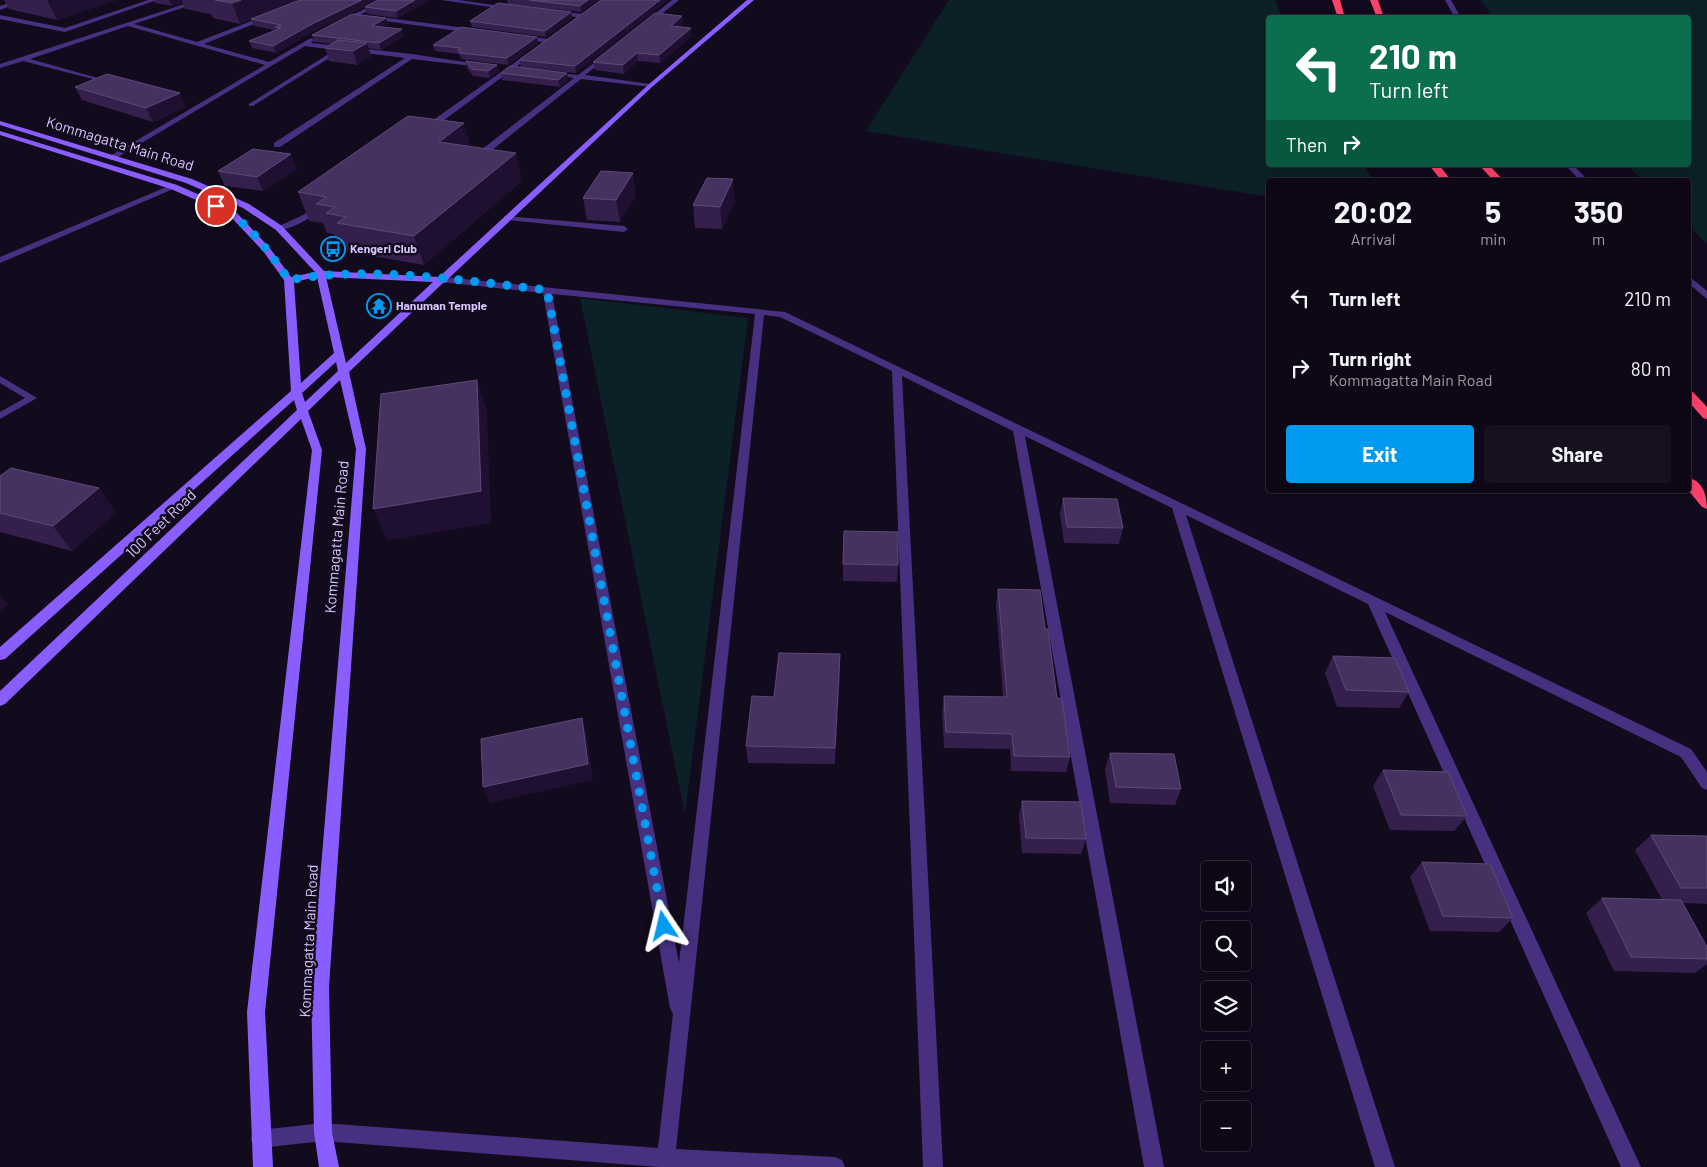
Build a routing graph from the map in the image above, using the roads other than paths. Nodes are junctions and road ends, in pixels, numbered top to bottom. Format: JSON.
{"nodes":[{"id":1,"x":24,"y":0,"type":"edge"},
{"id":2,"x":154,"y":0,"type":"edge"},
{"id":3,"x":203,"y":0,"type":"edge"},
{"id":4,"x":388,"y":0,"type":"edge"},
{"id":5,"x":444,"y":0,"type":"edge"},
{"id":6,"x":676,"y":0,"type":"edge"},
{"id":7,"x":751,"y":0,"type":"edge"},
{"id":8,"x":1336,"y":0,"type":"edge"},
{"id":9,"x":1374,"y":0,"type":"edge"},
{"id":10,"x":1448,"y":0,"type":"edge"},
{"id":11,"x":0,"y":8,"type":"edge"},
{"id":12,"x":516,"y":8,"type":"edge"},
{"id":13,"x":590,"y":10,"type":"edge"},
{"id":14,"x":545,"y":11,"type":"edge"},
{"id":15,"x":278,"y":13,"type":"edge"},
{"id":16,"x":1341,"y":15,"type":"edge"},
{"id":17,"x":1380,"y":15,"type":"edge"},
{"id":18,"x":1456,"y":15,"type":"edge"},
{"id":19,"x":0,"y":16,"type":"edge"},
{"id":20,"x":352,"y":16,"type":"junction"},
{"id":21,"x":583,"y":16,"type":"junction"},
{"id":22,"x":130,"y":25,"type":"junction"},
{"id":23,"x":336,"y":25,"type":"edge"},
{"id":24,"x":569,"y":26,"type":"edge"},
{"id":25,"x":639,"y":30,"type":"edge"},
{"id":26,"x":479,"y":32,"type":"edge"},
{"id":27,"x":320,"y":34,"type":"edge"},
{"id":28,"x":509,"y":36,"type":"edge"},
{"id":29,"x":555,"y":36,"type":"edge"},
{"id":30,"x":548,"y":41,"type":"junction"},
{"id":31,"x":197,"y":44,"type":"junction"},
{"id":32,"x":304,"y":44,"type":"junction"},
{"id":33,"x":342,"y":48,"type":"junction"},
{"id":34,"x":610,"y":53,"type":"edge"},
{"id":35,"x":412,"y":56,"type":"junction"},
{"id":36,"x":24,"y":59,"type":"junction"},
{"id":37,"x":270,"y":64,"type":"junction"},
{"id":38,"x":0,"y":66,"type":"edge"},
{"id":39,"x":491,"y":66,"type":"edge"},
{"id":40,"x":500,"y":67,"type":"dead end"},
{"id":41,"x":510,"y":68,"type":"junction"},
{"id":42,"x":519,"y":69,"type":"edge"},
{"id":43,"x":545,"y":72,"type":"edge"},
{"id":44,"x":580,"y":77,"type":"junction"},
{"id":45,"x":120,"y":85,"type":"edge"},
{"id":46,"x":650,"y":86,"type":"junction"},
{"id":47,"x":187,"y":104,"type":"dead end"},
{"id":48,"x":251,"y":105,"type":"dead end"},
{"id":49,"x":197,"y":106,"type":"junction"},
{"id":50,"x":0,"y":123,"type":"edge"},
{"id":51,"x":0,"y":133,"type":"edge"},
{"id":52,"x":416,"y":137,"type":"edge"},
{"id":53,"x":277,"y":145,"type":"dead end"},
{"id":54,"x":484,"y":152,"type":"edge"},
{"id":55,"x":113,"y":158,"type":"junction"},
{"id":56,"x":1436,"y":167,"type":"edge"},
{"id":57,"x":1486,"y":167,"type":"edge"},
{"id":58,"x":1571,"y":167,"type":"edge"},
{"id":59,"x":1444,"y":178,"type":"edge"},
{"id":60,"x":1496,"y":178,"type":"edge"},
{"id":61,"x":1582,"y":178,"type":"edge"},
{"id":62,"x":174,"y":188,"type":"junction"},
{"id":63,"x":330,"y":200,"type":"edge"},
{"id":64,"x":507,"y":218,"type":"junction"},
{"id":65,"x":279,"y":228,"type":"junction"},
{"id":66,"x":624,"y":230,"type":"dead end"},
{"id":67,"x":0,"y":260,"type":"edge"},
{"id":68,"x":321,"y":274,"type":"junction"},
{"id":69,"x":289,"y":280,"type":"junction"},
{"id":70,"x":444,"y":280,"type":"junction"},
{"id":71,"x":1691,"y":281,"type":"edge"},
{"id":72,"x":547,"y":290,"type":"junction"},
{"id":73,"x":1707,"y":296,"type":"edge"},
{"id":74,"x":760,"y":312,"type":"junction"},
{"id":75,"x":340,"y":353,"type":"junction"},
{"id":76,"x":897,"y":370,"type":"junction"},
{"id":77,"x":344,"y":371,"type":"junction"},
{"id":78,"x":0,"y":379,"type":"edge"},
{"id":79,"x":296,"y":391,"type":"junction"},
{"id":80,"x":1691,"y":397,"type":"edge"},
{"id":81,"x":302,"y":411,"type":"junction"},
{"id":82,"x":0,"y":416,"type":"edge"},
{"id":83,"x":1707,"y":416,"type":"edge"},
{"id":84,"x":1018,"y":429,"type":"junction"},
{"id":85,"x":1691,"y":484,"type":"edge"},
{"id":86,"x":1707,"y":504,"type":"edge"},
{"id":87,"x":1177,"y":506,"type":"junction"},
{"id":88,"x":1373,"y":601,"type":"junction"},
{"id":89,"x":0,"y":655,"type":"edge"},
{"id":90,"x":0,"y":700,"type":"edge"},
{"id":91,"x":1707,"y":784,"type":"edge"},
{"id":92,"x":681,"y":1023,"type":"junction"},
{"id":93,"x":323,"y":1132,"type":"junction"},
{"id":94,"x":260,"y":1139,"type":"junction"},
{"id":95,"x":666,"y":1158,"type":"junction"},
{"id":96,"x":263,"y":1167,"type":"edge"},
{"id":97,"x":329,"y":1167,"type":"edge"},
{"id":98,"x":834,"y":1167,"type":"edge"},
{"id":99,"x":934,"y":1167,"type":"edge"},
{"id":100,"x":1154,"y":1167,"type":"edge"},
{"id":101,"x":1385,"y":1167,"type":"edge"},
{"id":102,"x":1631,"y":1167,"type":"edge"}],
"edges":[{"from":1,"to":11,"type":"street"},
{"from":2,"to":19,"type":"street"},
{"from":3,"to":22,"type":"street"},
{"from":4,"to":20,"type":"street"},
{"from":5,"to":12,"type":"street"},
{"from":6,"to":25,"type":"street"},
{"from":7,"to":46,"type":"main road","name":"100 Feet Road"},
{"from":8,"to":16,"type":"highway"},
{"from":9,"to":17,"type":"highway"},
{"from":10,"to":18,"type":"street"},
{"from":13,"to":21,"type":"street"},
{"from":14,"to":21,"type":"street"},
{"from":15,"to":31,"type":"street"},
{"from":20,"to":23,"type":"street"},
{"from":20,"to":26,"type":"street"},
{"from":21,"to":24,"type":"street"},
{"from":22,"to":31,"type":"street"},
{"from":22,"to":36,"type":"street"},
{"from":27,"to":32,"type":"street"},
{"from":28,"to":30,"type":"street"},
{"from":29,"to":30,"type":"street"},
{"from":30,"to":41,"type":"street"},
{"from":31,"to":37,"type":"street"},
{"from":32,"to":33,"type":"street"},
{"from":32,"to":37,"type":"street"},
{"from":33,"to":35,"type":"street"},
{"from":33,"to":48,"type":"street"},
{"from":34,"to":44,"type":"street"},
{"from":35,"to":39,"type":"street"},
{"from":35,"to":53,"type":"street"},
{"from":36,"to":38,"type":"street"},
{"from":36,"to":45,"type":"street"},
{"from":37,"to":49,"type":"street"},
{"from":40,"to":41,"type":"street"},
{"from":41,"to":42,"type":"street"},
{"from":41,"to":52,"type":"street"},
{"from":43,"to":44,"type":"street"},
{"from":44,"to":46,"type":"street"},
{"from":44,"to":54,"type":"street"},
{"from":46,"to":64,"type":"main road","name":"100 Feet Road"},
{"from":47,"to":49,"type":"street"},
{"from":49,"to":55,"type":"street"},
{"from":50,"to":55,"type":"main road","name":"Kommagatta Main Road"},
{"from":51,"to":62,"type":"main road","name":"Kommagatta Main Road"},
{"from":55,"to":65,"type":"main road","name":"Kommagatta Main Road"},
{"from":56,"to":59,"type":"highway"},
{"from":57,"to":60,"type":"highway"},
{"from":58,"to":61,"type":"street"},
{"from":62,"to":67,"type":"street"},
{"from":62,"to":69,"type":"main road","name":"Kommagatta Main Road"},
{"from":63,"to":65,"type":"street"},
{"from":64,"to":66,"type":"street"},
{"from":64,"to":70,"type":"main road","name":"100 Feet Road"},
{"from":65,"to":68,"type":"main road","name":"Kommagatta Main Road"},
{"from":68,"to":69,"type":"main road"},
{"from":68,"to":70,"type":"main road"},
{"from":68,"to":75,"type":"main road","name":"Kommagatta Main Road"},
{"from":69,"to":79,"type":"main road","name":"Kommagatta Main Road"},
{"from":70,"to":72,"type":"street"},
{"from":70,"to":77,"type":"main road","name":"100 Feet Road"},
{"from":71,"to":73,"type":"street"},
{"from":72,"to":74,"type":"street"},
{"from":72,"to":92,"type":"street"},
{"from":74,"to":76,"type":"street"},
{"from":74,"to":92,"type":"street"},
{"from":75,"to":77,"type":"main road","name":"Kommagatta Main Road"},
{"from":75,"to":79,"type":"main road","name":"100 Feet Road"},
{"from":76,"to":84,"type":"street"},
{"from":76,"to":99,"type":"street"},
{"from":77,"to":81,"type":"main road","name":"100 Feet Road"},
{"from":77,"to":93,"type":"main road","name":"Kommagatta Main Road"},
{"from":78,"to":82,"type":"street"},
{"from":79,"to":81,"type":"main road","name":"Kommagatta Main Road"},
{"from":79,"to":89,"type":"main road","name":"100 Feet Road"},
{"from":80,"to":83,"type":"highway"},
{"from":81,"to":90,"type":"main road","name":"100 Feet Road"},
{"from":81,"to":94,"type":"main road","name":"Kommagatta Main Road"},
{"from":84,"to":87,"type":"street"},
{"from":84,"to":100,"type":"street"},
{"from":85,"to":86,"type":"highway"},
{"from":87,"to":88,"type":"street"},
{"from":87,"to":101,"type":"street"},
{"from":88,"to":91,"type":"street"},
{"from":88,"to":102,"type":"street"},
{"from":92,"to":95,"type":"street"},
{"from":93,"to":94,"type":"street"},
{"from":93,"to":95,"type":"street"},
{"from":93,"to":97,"type":"main road","name":"Kommagatta Main Road"},
{"from":94,"to":96,"type":"main road","name":"Kommagatta Main Road"},
{"from":95,"to":98,"type":"street"}]}
